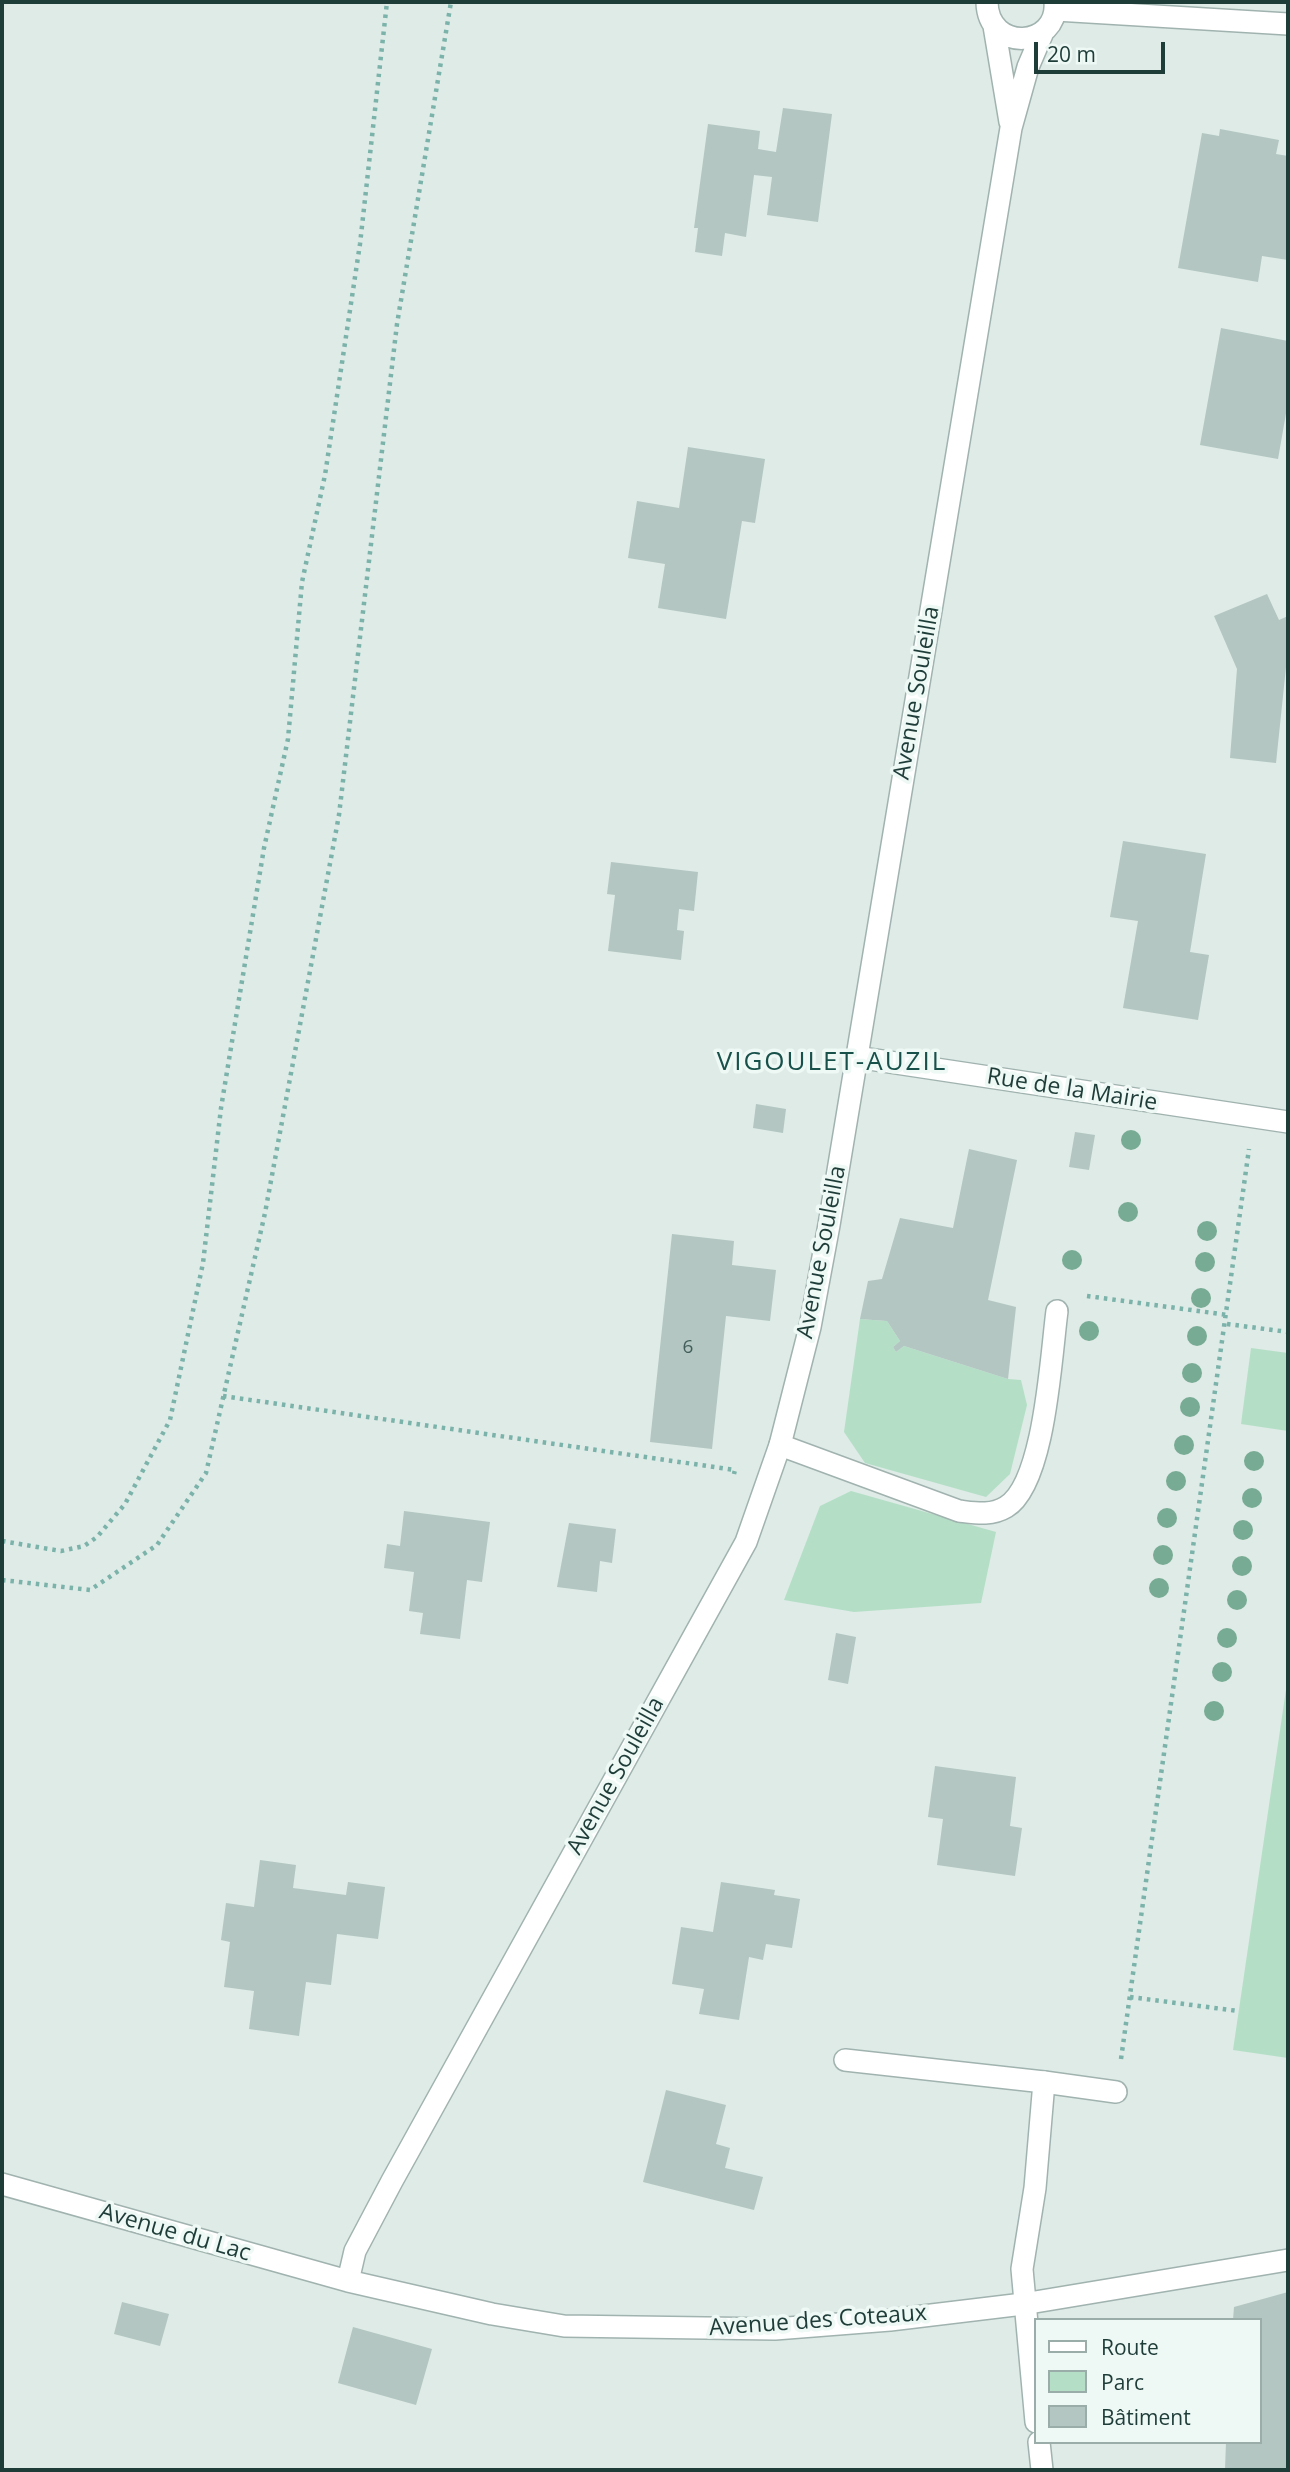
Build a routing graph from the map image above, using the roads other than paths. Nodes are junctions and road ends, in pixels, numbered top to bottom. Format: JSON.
{"nodes":[{"id":1,"x":987,"y":2,"type":"edge"},
{"id":2,"x":1056,"y":6,"type":"edge"},
{"id":3,"x":1288,"y":24,"type":"edge"},
{"id":4,"x":994,"y":26,"type":"junction"},
{"id":5,"x":1043,"y":32,"type":"junction"},
{"id":6,"x":1011,"y":128,"type":"junction"},
{"id":7,"x":856,"y":1057,"type":"junction"},
{"id":8,"x":1288,"y":1122,"type":"edge"},
{"id":9,"x":1057,"y":1311,"type":"dead end"},
{"id":10,"x":780,"y":1445,"type":"junction"},
{"id":11,"x":845,"y":2060,"type":"dead end"},
{"id":12,"x":1044,"y":2082,"type":"junction"},
{"id":13,"x":1116,"y":2092,"type":"road end"},
{"id":14,"x":2,"y":2184,"type":"edge"},
{"id":15,"x":1288,"y":2260,"type":"edge"},
{"id":16,"x":348,"y":2281,"type":"junction"},
{"id":17,"x":1023,"y":2304,"type":"junction"},
{"id":18,"x":1034,"y":2404,"type":"edge"},
{"id":19,"x":1038,"y":2444,"type":"edge"},
{"id":20,"x":1042,"y":2470,"type":"edge"}],
"edges":[{"from":1,"to":4,"type":"street","name":"Avenue Souleilla"},
{"from":2,"to":3,"type":"street"},
{"from":2,"to":5,"type":"street","name":"Avenue Souleilla"},
{"from":4,"to":5,"type":"street"},
{"from":4,"to":6,"type":"street","name":"Avenue Souleilla"},
{"from":5,"to":6,"type":"street","name":"Avenue Souleilla"},
{"from":6,"to":7,"type":"street","name":"Avenue Souleilla"},
{"from":7,"to":8,"type":"street","name":"Rue de la Mairie"},
{"from":7,"to":10,"type":"street","name":"Avenue Souleilla"},
{"from":9,"to":10,"type":"street"},
{"from":10,"to":16,"type":"street","name":"Avenue Souleilla"},
{"from":11,"to":12,"type":"street"},
{"from":12,"to":13,"type":"street"},
{"from":12,"to":17,"type":"street"},
{"from":14,"to":16,"type":"street","name":"Avenue du Lac"},
{"from":15,"to":17,"type":"street","name":"Avenue des Coteaux"},
{"from":16,"to":17,"type":"street","name":"Avenue des Coteaux"},
{"from":17,"to":18,"type":"street"},
{"from":19,"to":20,"type":"street"}]}
